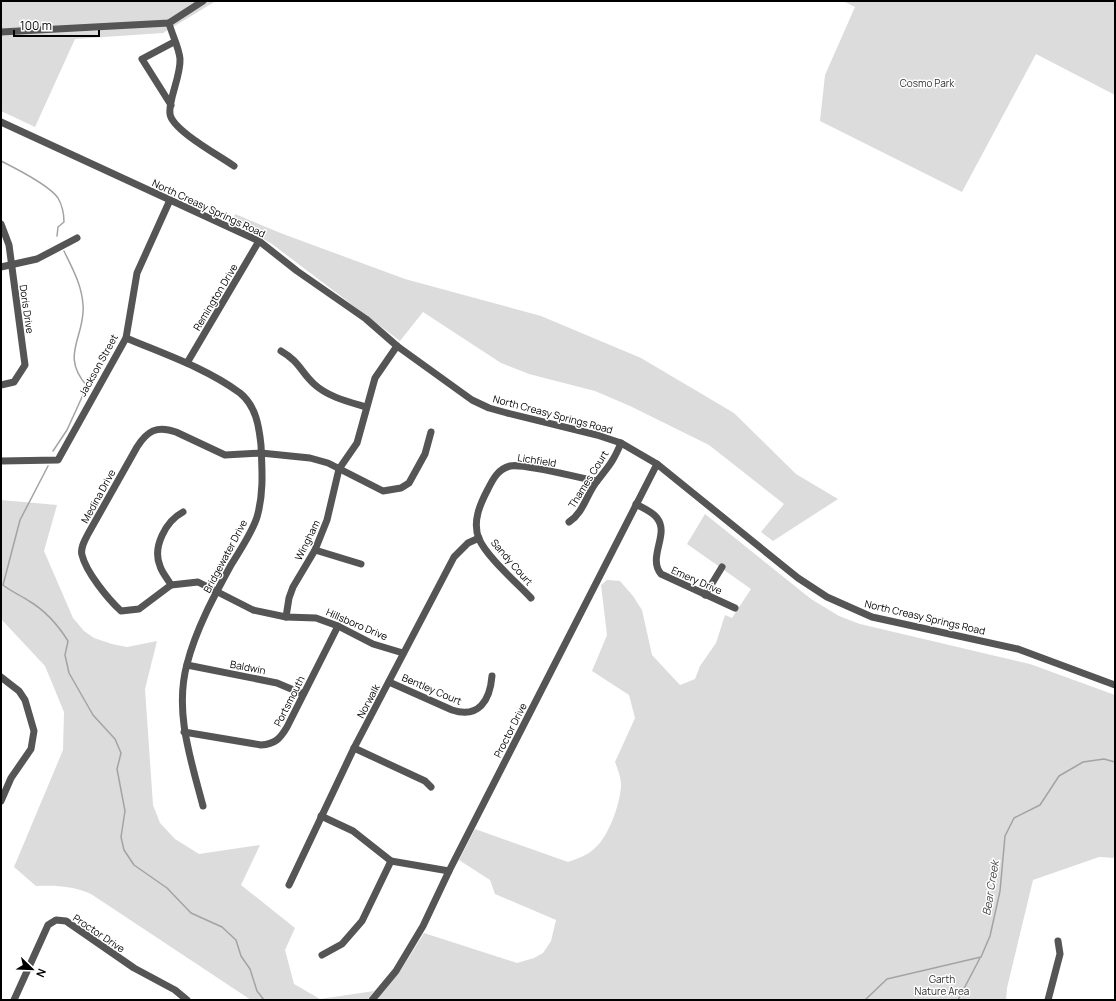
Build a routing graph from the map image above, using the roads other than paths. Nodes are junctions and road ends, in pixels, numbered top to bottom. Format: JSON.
{"nodes":[{"id":1,"x":203,"y":1,"type":"edge"},
{"id":2,"x":169,"y":23,"type":"junction"},
{"id":3,"x":1,"y":32,"type":"edge"},
{"id":4,"x":174,"y":42,"type":"junction"},
{"id":5,"x":171,"y":105,"type":"junction"},
{"id":6,"x":1,"y":122,"type":"edge"},
{"id":7,"x":234,"y":166,"type":"dead end"},
{"id":8,"x":170,"y":200,"type":"junction"},
{"id":9,"x":1,"y":224,"type":"edge"},
{"id":10,"x":77,"y":238,"type":"dead end"},
{"id":11,"x":259,"y":241,"type":"junction"},
{"id":12,"x":11,"y":265,"type":"junction"},
{"id":13,"x":1,"y":267,"type":"edge"},
{"id":14,"x":126,"y":338,"type":"junction"},
{"id":15,"x":397,"y":346,"type":"junction"},
{"id":16,"x":281,"y":352,"type":"dead end"},
{"id":17,"x":187,"y":364,"type":"junction"},
{"id":18,"x":1,"y":385,"type":"edge"},
{"id":19,"x":366,"y":407,"type":"junction"},
{"id":20,"x":431,"y":432,"type":"dead end"},
{"id":21,"x":620,"y":443,"type":"junction"},
{"id":22,"x":261,"y":453,"type":"junction"},
{"id":23,"x":1,"y":461,"type":"edge"},
{"id":24,"x":657,"y":464,"type":"junction"},
{"id":25,"x":340,"y":469,"type":"junction"},
{"id":26,"x":596,"y":481,"type":"junction"},
{"id":27,"x":636,"y":504,"type":"junction"},
{"id":28,"x":184,"y":512,"type":"dead end"},
{"id":29,"x":569,"y":522,"type":"dead end"},
{"id":30,"x":479,"y":538,"type":"junction"},
{"id":31,"x":315,"y":550,"type":"junction"},
{"id":32,"x":361,"y":564,"type":"dead end"},
{"id":33,"x":722,"y":567,"type":"dead end"},
{"id":34,"x":172,"y":585,"type":"junction"},
{"id":35,"x":216,"y":591,"type":"junction"},
{"id":36,"x":705,"y":595,"type":"junction"},
{"id":37,"x":107,"y":598,"type":"joint"},
{"id":38,"x":531,"y":598,"type":"dead end"},
{"id":39,"x":736,"y":608,"type":"dead end"},
{"id":40,"x":286,"y":618,"type":"junction"},
{"id":41,"x":338,"y":626,"type":"junction"},
{"id":42,"x":403,"y":653,"type":"junction"},
{"id":43,"x":186,"y":665,"type":"junction"},
{"id":44,"x":492,"y":676,"type":"dead end"},
{"id":45,"x":1,"y":677,"type":"edge"},
{"id":46,"x":389,"y":682,"type":"junction"},
{"id":47,"x":1115,"y":685,"type":"edge"},
{"id":48,"x":303,"y":694,"type":"junction"},
{"id":49,"x":184,"y":732,"type":"junction"},
{"id":50,"x":354,"y":748,"type":"junction"},
{"id":51,"x":431,"y":788,"type":"dead end"},
{"id":52,"x":1,"y":801,"type":"edge"},
{"id":53,"x":203,"y":806,"type":"dead end"},
{"id":54,"x":321,"y":816,"type":"junction"},
{"id":55,"x":391,"y":860,"type":"junction"},
{"id":56,"x":449,"y":870,"type":"junction"},
{"id":57,"x":289,"y":885,"type":"dead end"},
{"id":58,"x":1058,"y":941,"type":"dead end"},
{"id":59,"x":322,"y":955,"type":"dead end"},
{"id":60,"x":14,"y":1000,"type":"edge"},
{"id":61,"x":187,"y":1000,"type":"edge"},
{"id":62,"x":372,"y":1000,"type":"edge"},
{"id":63,"x":1048,"y":1000,"type":"edge"}],
"edges":[{"from":1,"to":2,"type":"street"},
{"from":2,"to":3,"type":"street"},
{"from":2,"to":4,"type":"street"},
{"from":4,"to":5,"type":"street"},
{"from":4,"to":5,"type":"street"},
{"from":5,"to":7,"type":"street"},
{"from":6,"to":8,"type":"street","name":"North Creasy Springs Road"},
{"from":8,"to":11,"type":"street","name":"North Creasy Springs Road"},
{"from":8,"to":14,"type":"street","name":"Jackson Street"},
{"from":9,"to":12,"type":"street","name":"Doris Drive"},
{"from":10,"to":12,"type":"street"},
{"from":11,"to":15,"type":"street","name":"North Creasy Springs Road"},
{"from":11,"to":17,"type":"street","name":"Remington Drive"},
{"from":12,"to":13,"type":"street"},
{"from":12,"to":18,"type":"street","name":"Doris Drive"},
{"from":14,"to":17,"type":"street","name":"Bridgewater Drive"},
{"from":14,"to":23,"type":"street","name":"Jackson Street"},
{"from":15,"to":19,"type":"street","name":"Wingham"},
{"from":15,"to":21,"type":"street","name":"North Creasy Springs Road"},
{"from":16,"to":19,"type":"street"},
{"from":17,"to":22,"type":"street","name":"Bridgewater Drive"},
{"from":19,"to":25,"type":"street","name":"Wingham"},
{"from":20,"to":25,"type":"street","name":"Medina Drive"},
{"from":21,"to":24,"type":"street","name":"North Creasy Springs Road"},
{"from":21,"to":26,"type":"street","name":"Thames Court"},
{"from":22,"to":25,"type":"street","name":"Medina Drive"},
{"from":22,"to":35,"type":"street","name":"Bridgewater Drive"},
{"from":22,"to":37,"type":"street","name":"Medina Drive"},
{"from":24,"to":27,"type":"street","name":"Proctor Drive"},
{"from":24,"to":47,"type":"street","name":"North Creasy Springs Road"},
{"from":25,"to":31,"type":"street","name":"Wingham"},
{"from":26,"to":29,"type":"street","name":"Thames Court"},
{"from":26,"to":30,"type":"street","name":"Lichfield"},
{"from":27,"to":36,"type":"street","name":"Emery Drive"},
{"from":27,"to":56,"type":"street","name":"Proctor Drive"},
{"from":28,"to":34,"type":"street"},
{"from":30,"to":38,"type":"street","name":"Sandy Court"},
{"from":30,"to":42,"type":"street","name":"Norwalk"},
{"from":31,"to":32,"type":"street"},
{"from":31,"to":40,"type":"street","name":"Wingham"},
{"from":33,"to":36,"type":"street"},
{"from":34,"to":35,"type":"street","name":"Hillsboro Drive"},
{"from":34,"to":37,"type":"street","name":"Hillsboro Drive"},
{"from":35,"to":40,"type":"street","name":"Hillsboro Drive"},
{"from":35,"to":43,"type":"street","name":"Bridgewater Drive"},
{"from":36,"to":39,"type":"street","name":"Emery Drive"},
{"from":40,"to":41,"type":"street","name":"Hillsboro Drive"},
{"from":41,"to":42,"type":"street","name":"Hillsboro Drive"},
{"from":41,"to":48,"type":"street","name":"Portsmouth"},
{"from":42,"to":46,"type":"street","name":"Norwalk"},
{"from":43,"to":48,"type":"street","name":"Baldwin"},
{"from":43,"to":49,"type":"street","name":"Bridgewater Drive"},
{"from":44,"to":46,"type":"street","name":"Bentley Court"},
{"from":45,"to":52,"type":"street"},
{"from":46,"to":50,"type":"street","name":"Norwalk"},
{"from":48,"to":49,"type":"street","name":"Portsmouth"},
{"from":49,"to":53,"type":"street","name":"Bridgewater Drive"},
{"from":50,"to":51,"type":"street"},
{"from":50,"to":54,"type":"street","name":"Norwalk"},
{"from":54,"to":55,"type":"street"},
{"from":54,"to":57,"type":"street","name":"Norwalk"},
{"from":55,"to":56,"type":"street"},
{"from":55,"to":59,"type":"street"},
{"from":56,"to":62,"type":"street","name":"Proctor Drive"},
{"from":58,"to":63,"type":"street"},
{"from":60,"to":61,"type":"street","name":"Proctor Drive"}]}
